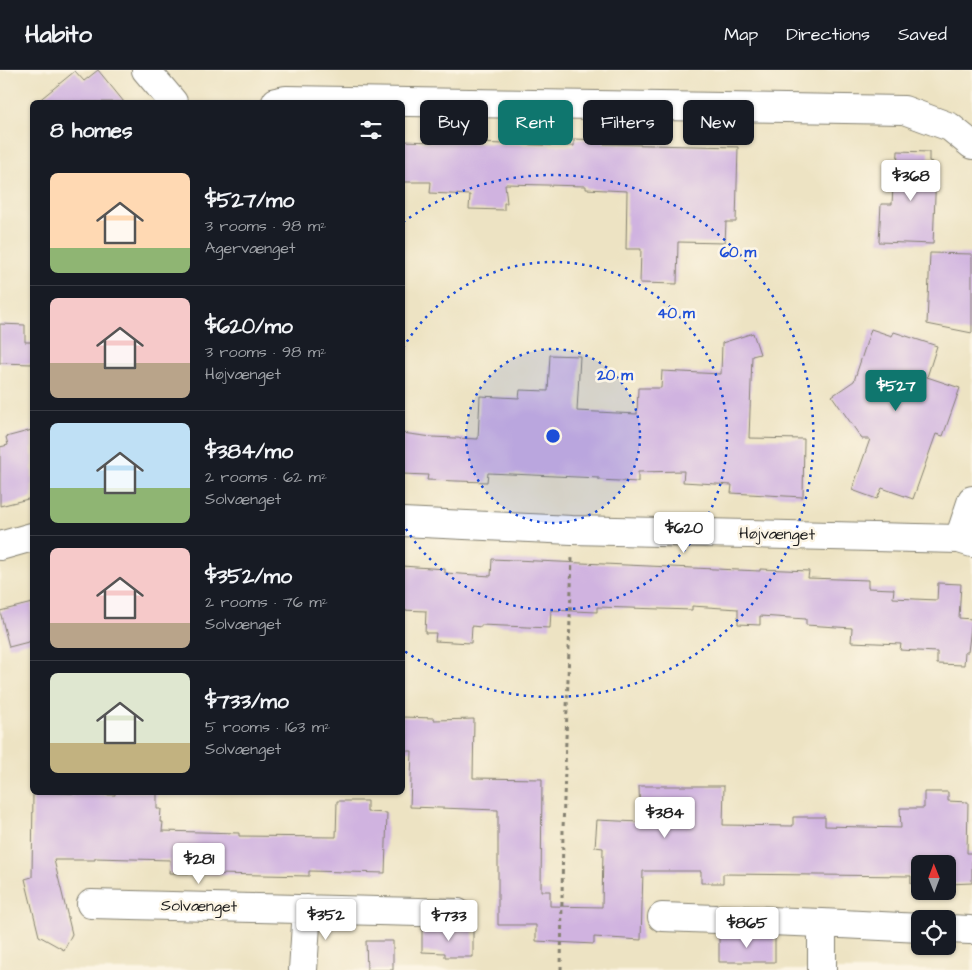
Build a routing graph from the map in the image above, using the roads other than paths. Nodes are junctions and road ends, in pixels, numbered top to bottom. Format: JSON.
{"nodes":[{"id":1,"x":146,"y":70,"type":"edge"},
{"id":2,"x":171,"y":100,"type":"edge"},
{"id":3,"x":405,"y":102,"type":"edge"},
{"id":4,"x":972,"y":145,"type":"edge"},
{"id":5,"x":972,"y":500,"type":"edge"},
{"id":6,"x":405,"y":522,"type":"edge"},
{"id":7,"x":30,"y":538,"type":"edge"},
{"id":8,"x":966,"y":540,"type":"edge"},
{"id":9,"x":0,"y":546,"type":"edge"},
{"id":10,"x":91,"y":904,"type":"dead end"},
{"id":11,"x":306,"y":909,"type":"junction"},
{"id":12,"x":458,"y":913,"type":"dead end"},
{"id":13,"x":662,"y":917,"type":"dead end"},
{"id":14,"x":822,"y":923,"type":"junction"},
{"id":15,"x":911,"y":928,"type":"edge"},
{"id":16,"x":303,"y":970,"type":"edge"},
{"id":17,"x":822,"y":970,"type":"edge"}],
"edges":[{"from":1,"to":2,"type":"street"},
{"from":3,"to":4,"type":"street"},
{"from":5,"to":8,"type":"street"},
{"from":6,"to":8,"type":"street","name":"Højvænget"},
{"from":7,"to":9,"type":"street"},
{"from":10,"to":11,"type":"street","name":"Solvænget"},
{"from":11,"to":12,"type":"street","name":"Solvænget"},
{"from":11,"to":16,"type":"street"},
{"from":13,"to":14,"type":"street"},
{"from":14,"to":15,"type":"street"},
{"from":14,"to":17,"type":"street"}]}
